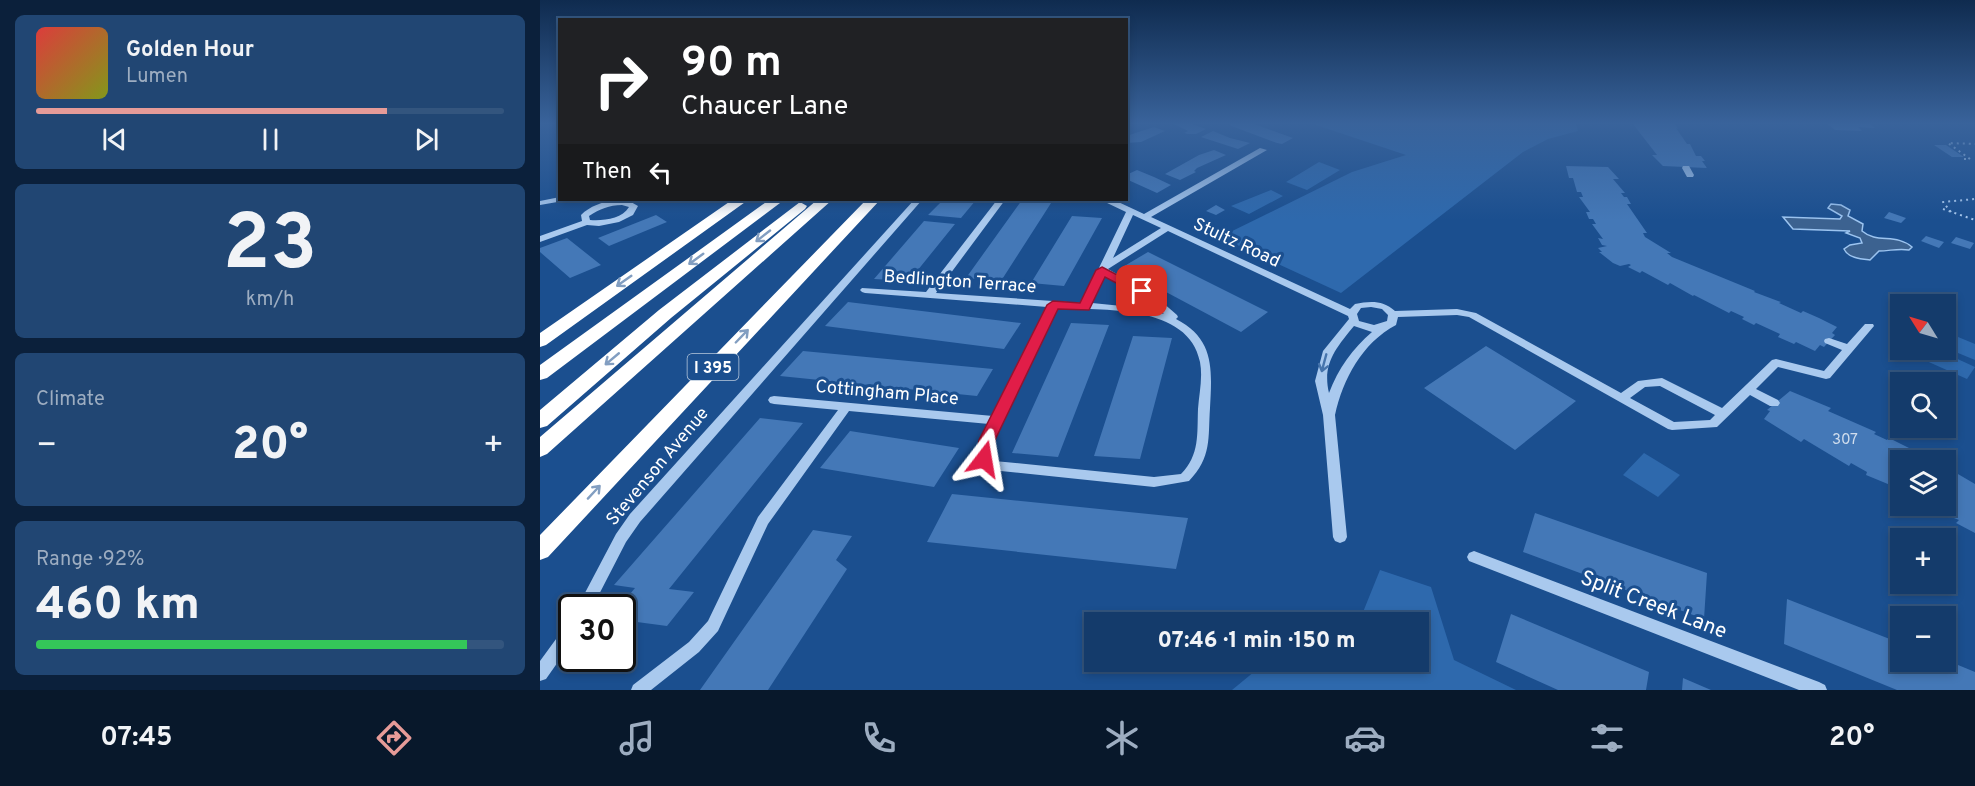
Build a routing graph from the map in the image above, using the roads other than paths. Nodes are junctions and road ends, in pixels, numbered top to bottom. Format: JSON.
{"nodes":[{"id":1,"x":1252,"y":156,"type":"edge"},
{"id":2,"x":558,"y":199,"type":"edge"},
{"id":3,"x":740,"y":201,"type":"edge"},
{"id":4,"x":776,"y":201,"type":"edge"},
{"id":5,"x":808,"y":201,"type":"edge"},
{"id":6,"x":824,"y":201,"type":"edge"},
{"id":7,"x":872,"y":201,"type":"edge"},
{"id":8,"x":917,"y":201,"type":"edge"},
{"id":9,"x":1000,"y":201,"type":"edge"},
{"id":10,"x":1110,"y":201,"type":"edge"},
{"id":11,"x":540,"y":203,"type":"edge"},
{"id":12,"x":1131,"y":210,"type":"junction"},
{"id":13,"x":1145,"y":217,"type":"junction"},
{"id":14,"x":586,"y":222,"type":"junction"},
{"id":15,"x":1168,"y":228,"type":"junction"},
{"id":16,"x":540,"y":239,"type":"edge"},
{"id":17,"x":1103,"y":269,"type":"junction"},
{"id":18,"x":865,"y":290,"type":"dead end"},
{"id":19,"x":929,"y":295,"type":"junction"},
{"id":20,"x":1053,"y":305,"type":"junction"},
{"id":21,"x":1085,"y":307,"type":"junction"},
{"id":22,"x":1394,"y":314,"type":"junction"},
{"id":23,"x":1353,"y":316,"type":"junction"},
{"id":24,"x":1178,"y":322,"type":"junction"},
{"id":25,"x":1869,"y":326,"type":"dead end"},
{"id":26,"x":1382,"y":329,"type":"junction"},
{"id":27,"x":540,"y":341,"type":"edge"},
{"id":28,"x":1830,"y":341,"type":"dead end"},
{"id":29,"x":1849,"y":349,"type":"junction"},
{"id":30,"x":540,"y":374,"type":"edge"},
{"id":31,"x":1748,"y":389,"type":"junction"},
{"id":32,"x":1622,"y":398,"type":"junction"},
{"id":33,"x":774,"y":400,"type":"dead end"},
{"id":34,"x":1774,"y":403,"type":"dead end"},
{"id":35,"x":846,"y":407,"type":"junction"},
{"id":36,"x":1723,"y":414,"type":"junction"},
{"id":37,"x":1329,"y":416,"type":"junction"},
{"id":38,"x":996,"y":420,"type":"junction"},
{"id":39,"x":540,"y":421,"type":"edge"},
{"id":40,"x":540,"y":450,"type":"edge"},
{"id":41,"x":1340,"y":537,"type":"dead end"},
{"id":42,"x":545,"y":545,"type":"edge"},
{"id":43,"x":1474,"y":557,"type":"dead end"},
{"id":44,"x":591,"y":594,"type":"edge"},
{"id":45,"x":558,"y":648,"type":"edge"},
{"id":46,"x":540,"y":674,"type":"edge"},
{"id":47,"x":639,"y":690,"type":"edge"},
{"id":48,"x":1819,"y":690,"type":"edge"}],
"edges":[{"from":1,"to":13,"type":"street"},
{"from":2,"to":11,"type":"street"},
{"from":3,"to":27,"type":"highway","one_way":true},
{"from":4,"to":30,"type":"highway","one_way":true},
{"from":5,"to":39,"type":"highway","one_way":true},
{"from":6,"to":40,"type":"highway"},
{"from":42,"to":7,"type":"highway","number":"I 395","one_way":true},
{"from":8,"to":44,"type":"street","name":"Stevenson Avenue"},
{"from":9,"to":19,"type":"street"},
{"from":10,"to":12,"type":"street","name":"Stultz Road"},
{"from":12,"to":13,"type":"street","name":"Stultz Road"},
{"from":12,"to":17,"type":"street"},
{"from":13,"to":15,"type":"street","name":"Stultz Road"},
{"from":14,"to":14,"type":"street"},
{"from":14,"to":16,"type":"street"},
{"from":15,"to":17,"type":"street"},
{"from":15,"to":23,"type":"street","name":"Stultz Road"},
{"from":17,"to":21,"type":"street"},
{"from":17,"to":24,"type":"street"},
{"from":18,"to":19,"type":"street","name":"Bedlington Terrace"},
{"from":19,"to":20,"type":"street","name":"Bedlington Terrace"},
{"from":20,"to":21,"type":"street","name":"Bedlington Terrace"},
{"from":20,"to":38,"type":"street"},
{"from":21,"to":24,"type":"street","name":"Bedlington Terrace"},
{"from":22,"to":23,"type":"street"},
{"from":22,"to":26,"type":"street"},
{"from":22,"to":32,"type":"street"},
{"from":23,"to":26,"type":"street"},
{"from":23,"to":37,"type":"street","one_way":true},
{"from":24,"to":38,"type":"street"},
{"from":25,"to":29,"type":"street"},
{"from":26,"to":37,"type":"street"},
{"from":28,"to":29,"type":"street"},
{"from":29,"to":31,"type":"street"},
{"from":31,"to":34,"type":"street"},
{"from":31,"to":36,"type":"street"},
{"from":32,"to":36,"type":"street"},
{"from":32,"to":36,"type":"street"},
{"from":33,"to":35,"type":"street","name":"Cottingham Place"},
{"from":35,"to":38,"type":"street","name":"Cottingham Place"},
{"from":35,"to":47,"type":"street"},
{"from":37,"to":41,"type":"street"},
{"from":43,"to":48,"type":"street","name":"Split Creek Lane"},
{"from":45,"to":46,"type":"street"}]}
